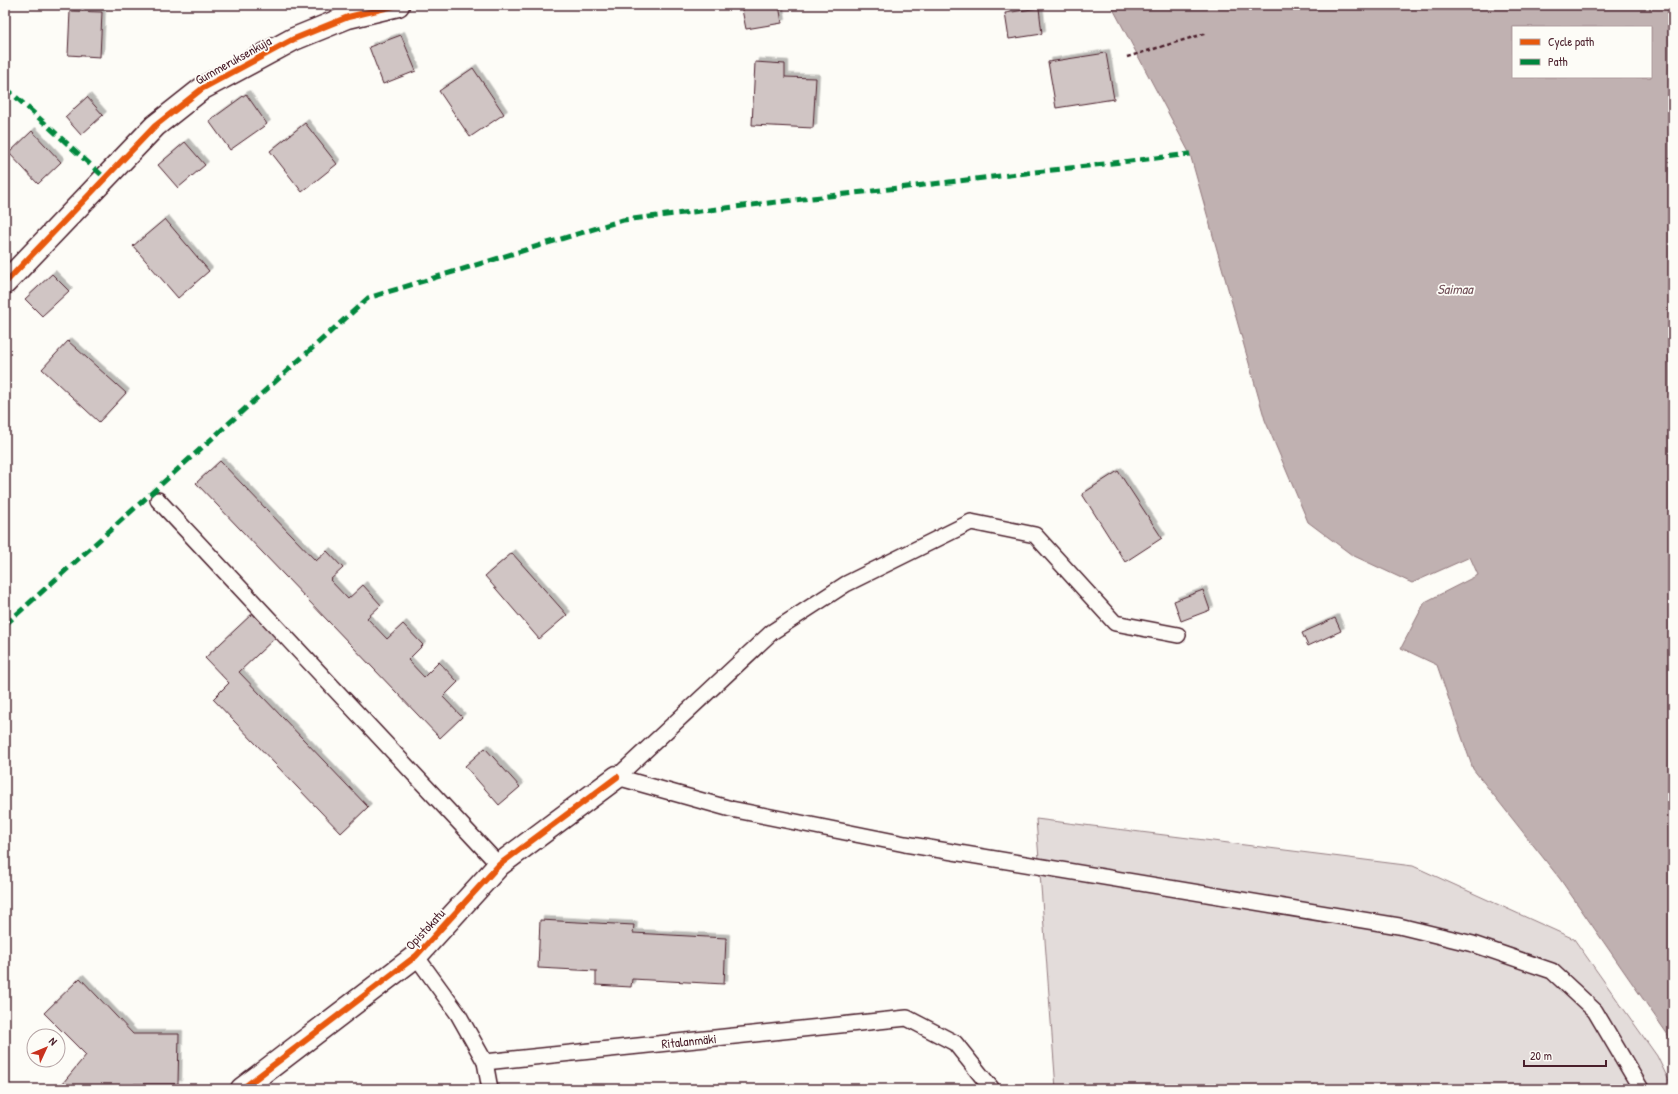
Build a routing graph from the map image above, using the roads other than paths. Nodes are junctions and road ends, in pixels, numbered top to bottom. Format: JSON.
{"nodes":[{"id":1,"x":398,"y":5,"type":"edge"},
{"id":2,"x":5,"y":282,"type":"edge"},
{"id":3,"x":158,"y":500,"type":"dead end"},
{"id":4,"x":1178,"y":635,"type":"dead end"},
{"id":5,"x":617,"y":777,"type":"junction"},
{"id":6,"x":500,"y":865,"type":"junction"},
{"id":7,"x":416,"y":956,"type":"junction"},
{"id":8,"x":485,"y":1062,"type":"junction"},
{"id":9,"x":242,"y":1089,"type":"edge"},
{"id":10,"x":490,"y":1089,"type":"edge"},
{"id":11,"x":992,"y":1089,"type":"edge"},
{"id":12,"x":1641,"y":1089,"type":"edge"}],
"edges":[{"from":1,"to":2,"type":"street","name":"Gummeruksenkuja"},
{"from":3,"to":6,"type":"lane"},
{"from":4,"to":5,"type":"lane"},
{"from":5,"to":6,"type":"street","name":"Opistokatu"},
{"from":5,"to":12,"type":"lane"},
{"from":6,"to":7,"type":"street","name":"Opistokatu"},
{"from":7,"to":8,"type":"lane"},
{"from":7,"to":9,"type":"street","name":"Opistokatu"},
{"from":8,"to":10,"type":"lane"},
{"from":8,"to":11,"type":"lane","name":"Ritalanmäki"}]}
